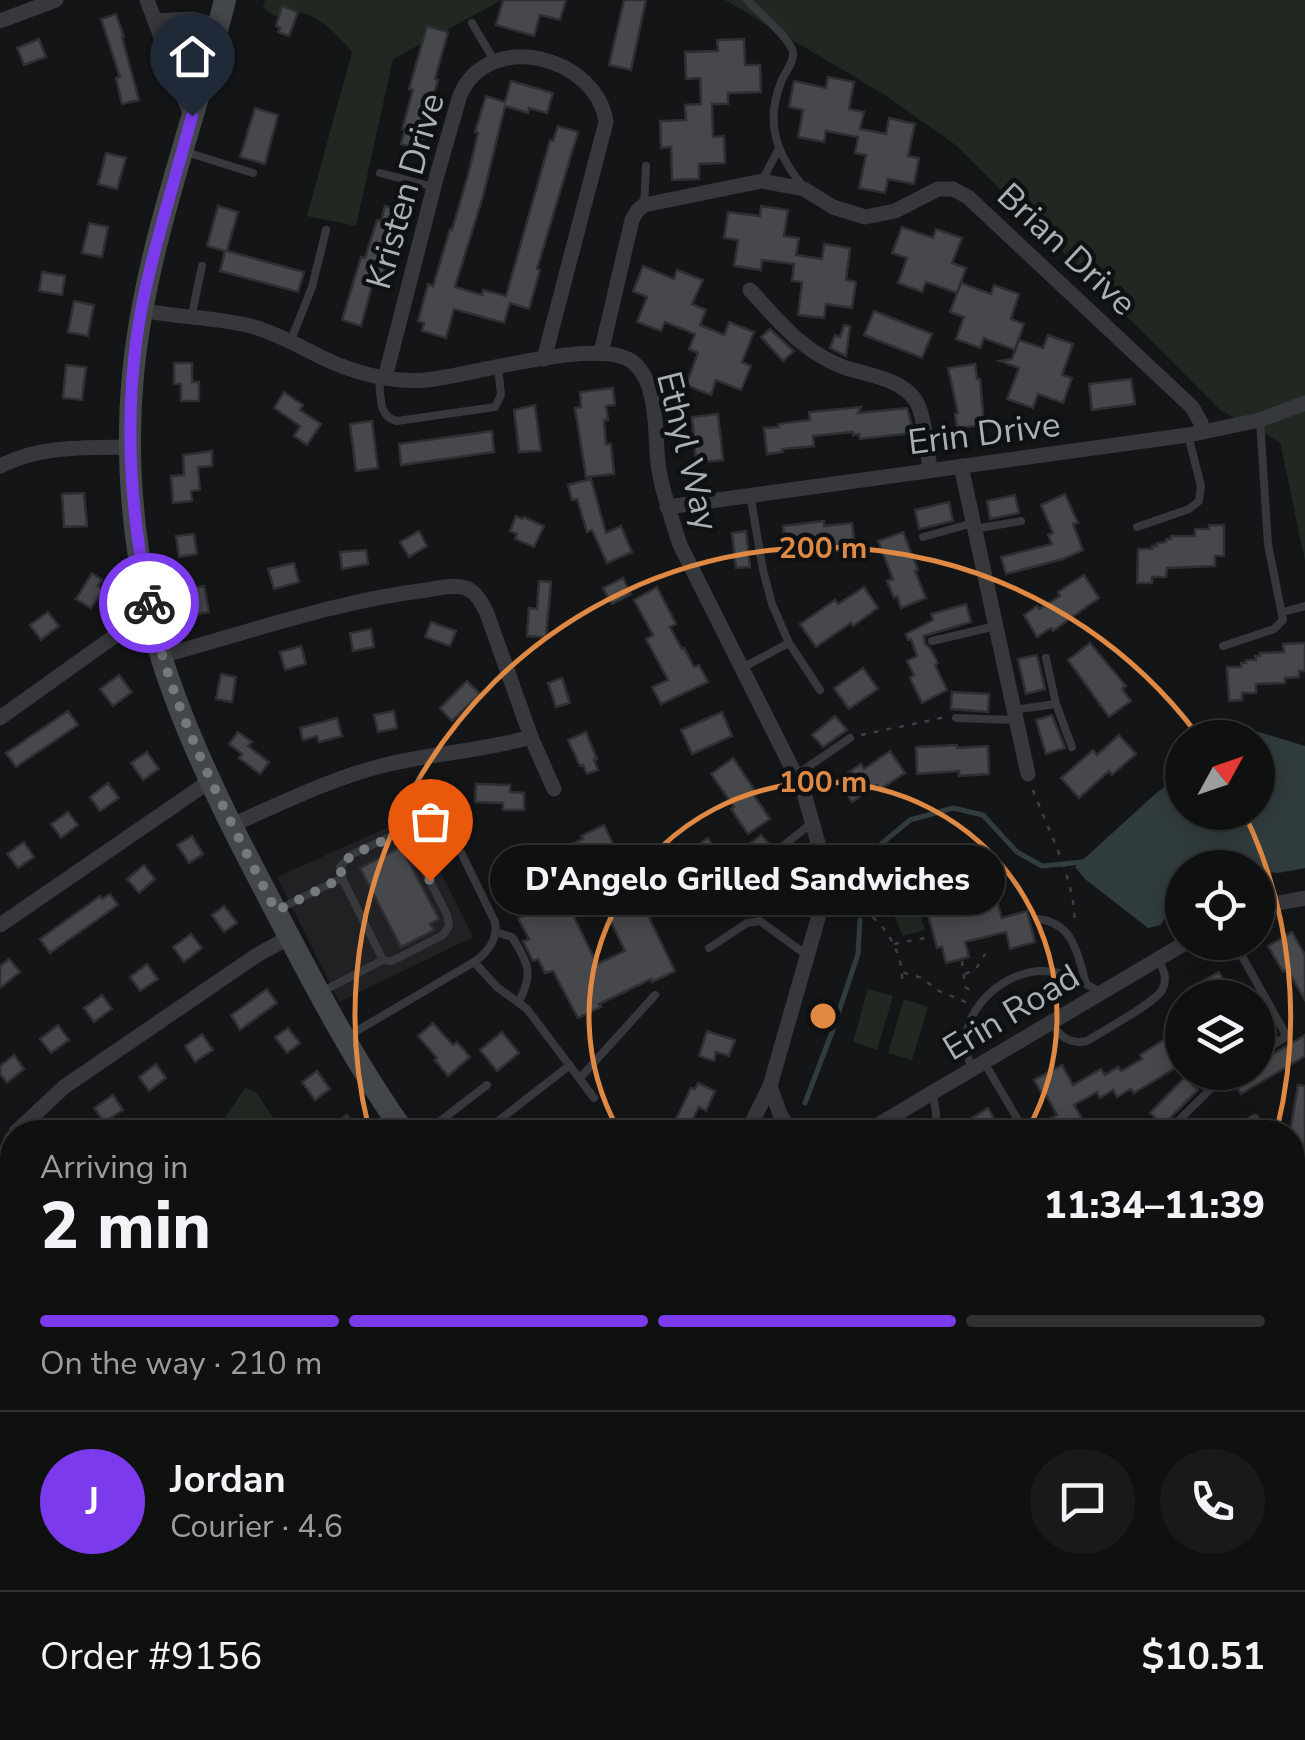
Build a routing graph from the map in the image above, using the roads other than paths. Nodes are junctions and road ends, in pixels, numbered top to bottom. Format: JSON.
{"nodes":[{"id":1,"x":56,"y":0,"type":"edge"},
{"id":2,"x":148,"y":0,"type":"edge"},
{"id":3,"x":225,"y":0,"type":"edge"},
{"id":4,"x":747,"y":0,"type":"edge"},
{"id":5,"x":0,"y":21,"type":"edge"},
{"id":6,"x":155,"y":21,"type":"junction"},
{"id":7,"x":472,"y":23,"type":"dead end"},
{"id":8,"x":218,"y":26,"type":"junction"},
{"id":9,"x":496,"y":62,"type":"junction"},
{"id":10,"x":192,"y":116,"type":"junction"},
{"id":11,"x":182,"y":150,"type":"junction"},
{"id":12,"x":778,"y":150,"type":"junction"},
{"id":13,"x":646,"y":166,"type":"dead end"},
{"id":14,"x":380,"y":173,"type":"dead end"},
{"id":15,"x":253,"y":174,"type":"dead end"},
{"id":16,"x":762,"y":181,"type":"junction"},
{"id":17,"x":434,"y":188,"type":"junction"},
{"id":18,"x":804,"y":189,"type":"junction"},
{"id":19,"x":644,"y":205,"type":"junction"},
{"id":20,"x":326,"y":230,"type":"dead end"},
{"id":21,"x":202,"y":266,"type":"dead end"},
{"id":22,"x":750,"y":290,"type":"dead end"},
{"id":23,"x":142,"y":310,"type":"junction"},
{"id":24,"x":191,"y":319,"type":"junction"},
{"id":25,"x":291,"y":340,"type":"junction"},
{"id":26,"x":601,"y":352,"type":"junction"},
{"id":27,"x":544,"y":359,"type":"junction"},
{"id":28,"x":498,"y":367,"type":"junction"},
{"id":29,"x":382,"y":377,"type":"junction"},
{"id":30,"x":1305,"y":402,"type":"edge"},
{"id":31,"x":1260,"y":420,"type":"junction"},
{"id":32,"x":1195,"y":434,"type":"junction"},
{"id":33,"x":131,"y":447,"type":"junction"},
{"id":34,"x":0,"y":466,"type":"edge"},
{"id":35,"x":961,"y":466,"type":"junction"},
{"id":36,"x":930,"y":469,"type":"junction"},
{"id":37,"x":750,"y":494,"type":"junction"},
{"id":38,"x":667,"y":507,"type":"junction"},
{"id":39,"x":1021,"y":522,"type":"dead end"},
{"id":40,"x":974,"y":526,"type":"junction"},
{"id":41,"x":1138,"y":527,"type":"dead end"},
{"id":42,"x":922,"y":537,"type":"dead end"},
{"id":43,"x":1305,"y":606,"type":"edge"},
{"id":44,"x":151,"y":610,"type":"junction"},
{"id":45,"x":1283,"y":612,"type":"junction"},
{"id":46,"x":996,"y":626,"type":"junction"},
{"id":47,"x":932,"y":641,"type":"dead end"},
{"id":48,"x":790,"y":643,"type":"junction"},
{"id":49,"x":1223,"y":646,"type":"dead end"},
{"id":50,"x":162,"y":656,"type":"junction"},
{"id":51,"x":1046,"y":658,"type":"dead end"},
{"id":52,"x":740,"y":669,"type":"junction"},
{"id":53,"x":820,"y":690,"type":"dead end"},
{"id":54,"x":1056,"y":704,"type":"junction"},
{"id":55,"x":1014,"y":715,"type":"junction"},
{"id":56,"x":0,"y":718,"type":"edge"},
{"id":57,"x":956,"y":718,"type":"road end"},
{"id":58,"x":531,"y":737,"type":"junction"},
{"id":59,"x":850,"y":738,"type":"road end"},
{"id":60,"x":1072,"y":748,"type":"dead end"},
{"id":61,"x":1028,"y":774,"type":"road end"},
{"id":62,"x":796,"y":775,"type":"junction"},
{"id":63,"x":210,"y":781,"type":"junction"},
{"id":64,"x":554,"y":788,"type":"dead end"},
{"id":65,"x":433,"y":794,"type":"dead end"},
{"id":66,"x":814,"y":821,"type":"junction"},
{"id":67,"x":232,"y":825,"type":"junction"},
{"id":68,"x":750,"y":873,"type":"dead end"},
{"id":69,"x":342,"y":878,"type":"junction"},
{"id":70,"x":1305,"y":898,"type":"edge"},
{"id":71,"x":1275,"y":902,"type":"edge"},
{"id":72,"x":276,"y":911,"type":"junction"},
{"id":73,"x":1038,"y":919,"type":"dead end"},
{"id":74,"x":0,"y":925,"type":"edge"},
{"id":75,"x":496,"y":932,"type":"junction"},
{"id":76,"x":290,"y":937,"type":"junction"},
{"id":77,"x":709,"y":948,"type":"dead end"},
{"id":78,"x":808,"y":956,"type":"junction"},
{"id":79,"x":1165,"y":956,"type":"edge"},
{"id":80,"x":383,"y":960,"type":"junction"},
{"id":81,"x":1158,"y":960,"type":"junction"},
{"id":82,"x":474,"y":962,"type":"junction"},
{"id":83,"x":1086,"y":984,"type":"junction"},
{"id":84,"x":1102,"y":993,"type":"junction"},
{"id":85,"x":320,"y":994,"type":"junction"},
{"id":86,"x":655,"y":994,"type":"dead end"},
{"id":87,"x":518,"y":1001,"type":"junction"},
{"id":88,"x":1275,"y":1015,"type":"edge"},
{"id":89,"x":1051,"y":1023,"type":"junction"},
{"id":90,"x":344,"y":1038,"type":"junction"},
{"id":91,"x":1275,"y":1044,"type":"edge"},
{"id":92,"x":570,"y":1065,"type":"junction"},
{"id":93,"x":979,"y":1066,"type":"junction"},
{"id":94,"x":580,"y":1078,"type":"junction"},
{"id":95,"x":487,"y":1085,"type":"dead end"},
{"id":96,"x":770,"y":1086,"type":"junction"},
{"id":97,"x":1210,"y":1090,"type":"edge"},
{"id":98,"x":933,"y":1095,"type":"junction"},
{"id":99,"x":594,"y":1098,"type":"dead end"},
{"id":100,"x":1255,"y":1118,"type":"dead end"},
{"id":101,"x":29,"y":1120,"type":"edge"},
{"id":102,"x":395,"y":1120,"type":"edge"},
{"id":103,"x":442,"y":1120,"type":"edge"},
{"id":104,"x":499,"y":1120,"type":"edge"},
{"id":105,"x":753,"y":1120,"type":"edge"},
{"id":106,"x":785,"y":1120,"type":"edge"},
{"id":107,"x":888,"y":1120,"type":"edge"},
{"id":108,"x":937,"y":1120,"type":"edge"},
{"id":109,"x":1017,"y":1120,"type":"edge"},
{"id":110,"x":1179,"y":1120,"type":"edge"},
{"id":111,"x":1252,"y":1120,"type":"edge"}],
"edges":[{"from":1,"to":5,"type":"street"},
{"from":2,"to":6,"type":"street"},
{"from":3,"to":8,"type":"main road"},
{"from":4,"to":12,"type":"lane"},
{"from":6,"to":8,"type":"street"},
{"from":6,"to":10,"type":"street"},
{"from":7,"to":9,"type":"lane"},
{"from":8,"to":10,"type":"main road"},
{"from":9,"to":17,"type":"street","name":"Kristen Drive"},
{"from":9,"to":27,"type":"street"},
{"from":10,"to":11,"type":"main road"},
{"from":11,"to":15,"type":"lane"},
{"from":11,"to":23,"type":"main road"},
{"from":12,"to":16,"type":"lane"},
{"from":12,"to":18,"type":"lane","name":"Brian Drive"},
{"from":13,"to":19,"type":"lane"},
{"from":14,"to":17,"type":"lane"},
{"from":16,"to":18,"type":"street","name":"Brian Drive"},
{"from":16,"to":19,"type":"street","name":"Brian Drive"},
{"from":17,"to":29,"type":"street","name":"Kristen Drive"},
{"from":18,"to":32,"type":"street","name":"Brian Drive"},
{"from":19,"to":26,"type":"street"},
{"from":20,"to":25,"type":"lane"},
{"from":21,"to":24,"type":"lane"},
{"from":22,"to":36,"type":"street"},
{"from":23,"to":24,"type":"street"},
{"from":23,"to":33,"type":"main road"},
{"from":24,"to":25,"type":"street"},
{"from":25,"to":29,"type":"street"},
{"from":26,"to":27,"type":"street"},
{"from":26,"to":38,"type":"street","name":"Ethyl Way"},
{"from":27,"to":28,"type":"street"},
{"from":28,"to":29,"type":"street"},
{"from":28,"to":29,"type":"lane"},
{"from":30,"to":31,"type":"street","name":"Erin Drive"},
{"from":31,"to":32,"type":"street","name":"Erin Drive"},
{"from":31,"to":45,"type":"lane"},
{"from":32,"to":35,"type":"street","name":"Erin Drive"},
{"from":32,"to":41,"type":"lane"},
{"from":33,"to":34,"type":"street"},
{"from":33,"to":44,"type":"main road"},
{"from":35,"to":36,"type":"street","name":"Erin Drive"},
{"from":35,"to":40,"type":"street"},
{"from":36,"to":37,"type":"street","name":"Erin Drive"},
{"from":37,"to":38,"type":"street","name":"Erin Drive"},
{"from":37,"to":48,"type":"lane"},
{"from":38,"to":52,"type":"street","name":"Ethyl Way"},
{"from":39,"to":40,"type":"lane"},
{"from":40,"to":42,"type":"lane"},
{"from":40,"to":46,"type":"street"},
{"from":43,"to":45,"type":"lane"},
{"from":44,"to":50,"type":"main road"},
{"from":44,"to":56,"type":"street"},
{"from":45,"to":49,"type":"lane"},
{"from":46,"to":47,"type":"lane"},
{"from":46,"to":55,"type":"street"},
{"from":48,"to":52,"type":"lane"},
{"from":48,"to":53,"type":"lane"},
{"from":50,"to":58,"type":"street"},
{"from":50,"to":63,"type":"main road"},
{"from":51,"to":54,"type":"lane"},
{"from":52,"to":62,"type":"street","name":"Ethyl Way"},
{"from":54,"to":55,"type":"lane"},
{"from":54,"to":60,"type":"lane"},
{"from":55,"to":57,"type":"lane"},
{"from":55,"to":61,"type":"street"},
{"from":58,"to":64,"type":"street"},
{"from":58,"to":67,"type":"street"},
{"from":59,"to":62,"type":"lane"},
{"from":62,"to":66,"type":"street","name":"Ethyl Way"},
{"from":63,"to":67,"type":"main road"},
{"from":63,"to":74,"type":"street"},
{"from":65,"to":75,"type":"lane"},
{"from":66,"to":68,"type":"lane"},
{"from":66,"to":78,"type":"street","name":"Ethyl Way"},
{"from":67,"to":72,"type":"main road"},
{"from":69,"to":72,"type":"lane"},
{"from":69,"to":80,"type":"lane"},
{"from":69,"to":80,"type":"lane"},
{"from":70,"to":71,"type":"street"},
{"from":72,"to":76,"type":"main road"},
{"from":73,"to":83,"type":"lane"},
{"from":75,"to":82,"type":"lane"},
{"from":75,"to":87,"type":"lane"},
{"from":76,"to":85,"type":"main road"},
{"from":76,"to":101,"type":"street"},
{"from":77,"to":78,"type":"lane"},
{"from":78,"to":96,"type":"street","name":"Ethyl Way"},
{"from":79,"to":81,"type":"street","name":"Erin Road"},
{"from":80,"to":85,"type":"lane"},
{"from":81,"to":84,"type":"street","name":"Erin Road"},
{"from":81,"to":89,"type":"lane"},
{"from":82,"to":87,"type":"lane"},
{"from":82,"to":90,"type":"lane"},
{"from":83,"to":84,"type":"lane"},
{"from":83,"to":93,"type":"lane"},
{"from":84,"to":89,"type":"street","name":"Erin Road"},
{"from":85,"to":90,"type":"main road"},
{"from":86,"to":94,"type":"lane"},
{"from":87,"to":92,"type":"lane"},
{"from":88,"to":91,"type":"lane"},
{"from":89,"to":93,"type":"street","name":"Erin Road"},
{"from":90,"to":102,"type":"main road"},
{"from":92,"to":94,"type":"lane"},
{"from":92,"to":104,"type":"lane"},
{"from":93,"to":98,"type":"street","name":"Erin Road"},
{"from":93,"to":109,"type":"lane"},
{"from":94,"to":99,"type":"lane"},
{"from":95,"to":103,"type":"lane"},
{"from":96,"to":105,"type":"street","name":"Ethyl Way"},
{"from":96,"to":106,"type":"street"},
{"from":97,"to":110,"type":"lane"},
{"from":98,"to":107,"type":"street","name":"Erin Road"},
{"from":98,"to":108,"type":"lane"},
{"from":100,"to":111,"type":"lane"}]}
